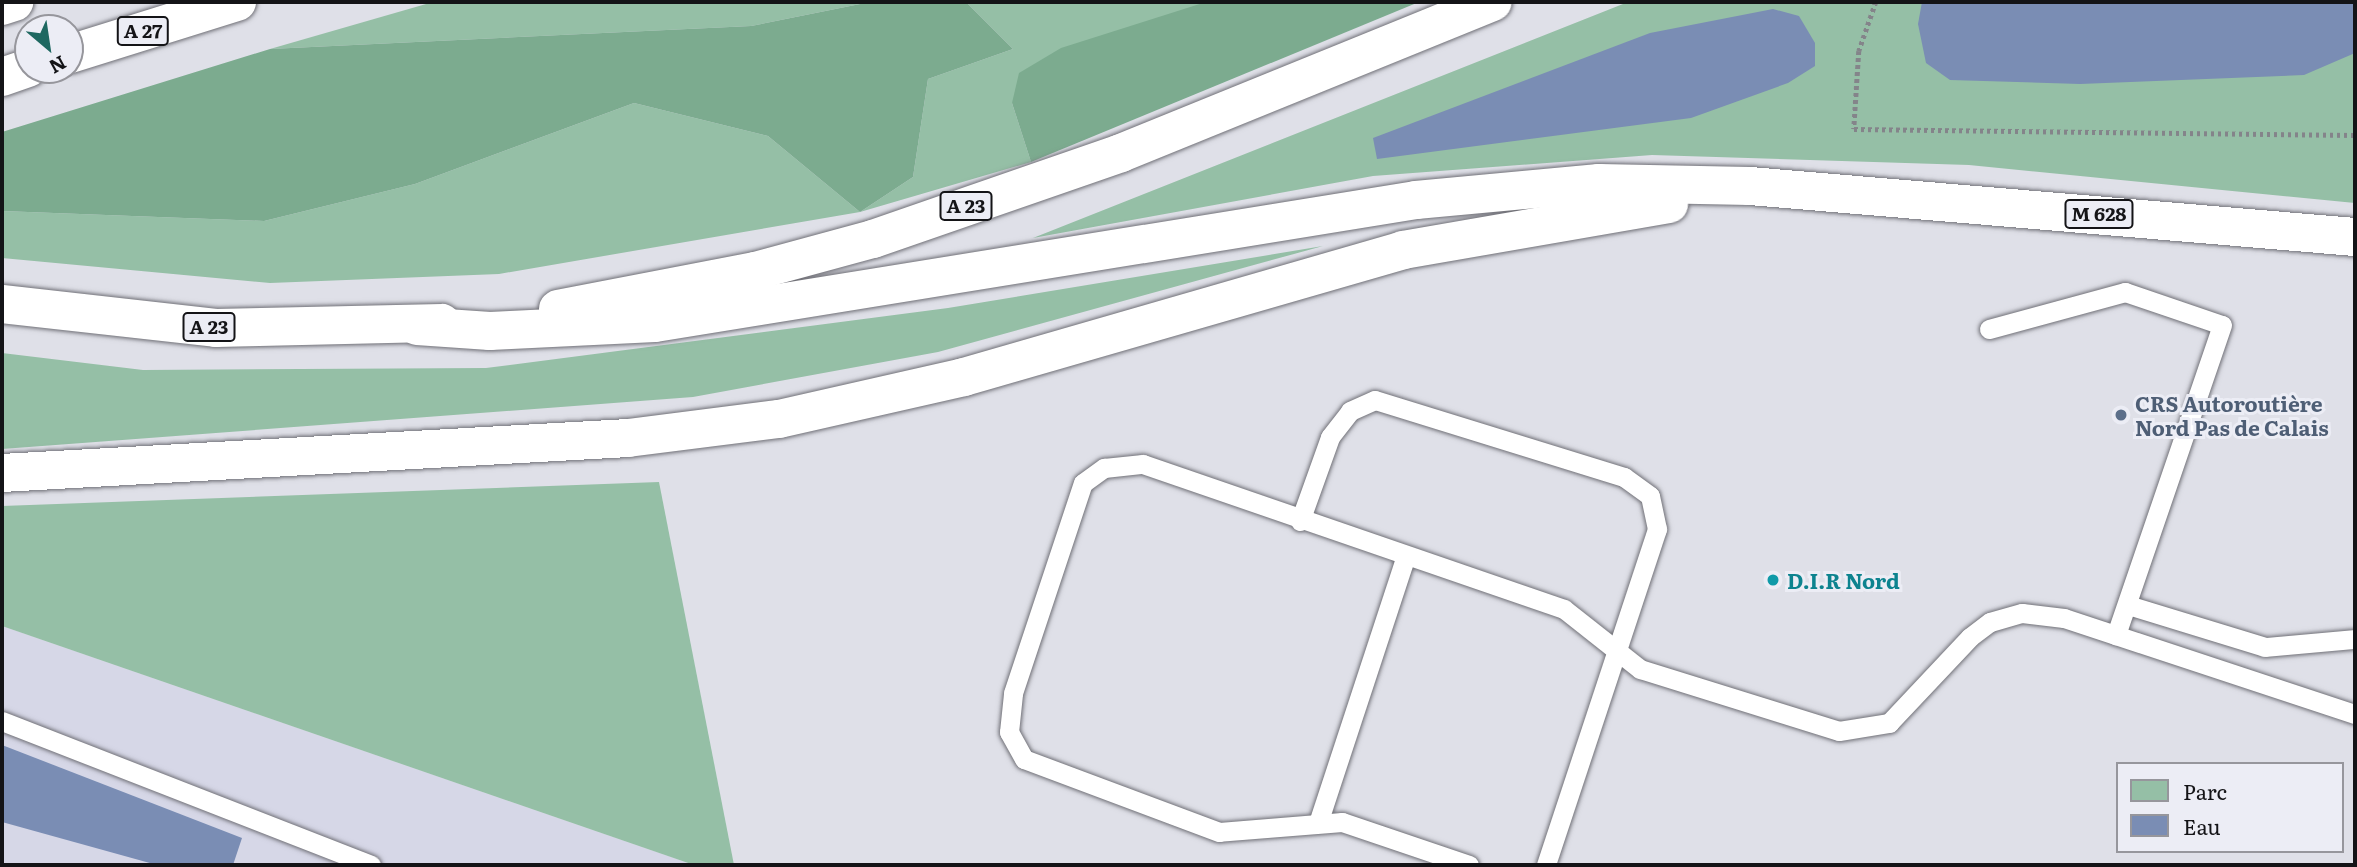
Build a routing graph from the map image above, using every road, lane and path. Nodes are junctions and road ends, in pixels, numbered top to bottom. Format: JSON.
{"nodes":[{"id":1,"x":14,"y":2,"type":"edge"},
{"id":2,"x":237,"y":2,"type":"edge"},
{"id":3,"x":1492,"y":2,"type":"edge"},
{"id":4,"x":1876,"y":2,"type":"edge"},
{"id":5,"x":2,"y":6,"type":"edge"},
{"id":6,"x":84,"y":50,"type":"edge"},
{"id":7,"x":2355,"y":135,"type":"edge"},
{"id":8,"x":1842,"y":195,"type":"junction"},
{"id":9,"x":2355,"y":237,"type":"edge"},
{"id":10,"x":2,"y":304,"type":"edge"},
{"id":11,"x":417,"y":326,"type":"junction"},
{"id":12,"x":1989,"y":329,"type":"dead end"},
{"id":13,"x":2,"y":473,"type":"edge"},
{"id":14,"x":1300,"y":521,"type":"junction"},
{"id":15,"x":1405,"y":558,"type":"junction"},
{"id":16,"x":2128,"y":605,"type":"junction"},
{"id":17,"x":2116,"y":635,"type":"junction"},
{"id":18,"x":2355,"y":639,"type":"edge"},
{"id":19,"x":1615,"y":653,"type":"junction"},
{"id":20,"x":2355,"y":714,"type":"edge"},
{"id":21,"x":2,"y":721,"type":"edge"},
{"id":22,"x":1319,"y":820,"type":"junction"},
{"id":23,"x":371,"y":865,"type":"edge"},
{"id":24,"x":1469,"y":865,"type":"edge"},
{"id":25,"x":1546,"y":865,"type":"edge"}],
"edges":[{"from":1,"to":5,"type":"highway"},
{"from":2,"to":6,"type":"highway","number":"A 27"},
{"from":3,"to":11,"type":"highway","number":"A 23"},
{"from":4,"to":7,"type":"path"},
{"from":8,"to":9,"type":"highway","number":"M 628"},
{"from":8,"to":11,"type":"highway"},
{"from":8,"to":13,"type":"highway"},
{"from":10,"to":11,"type":"highway","number":"A 23"},
{"from":12,"to":16,"type":"lane"},
{"from":14,"to":15,"type":"lane"},
{"from":14,"to":19,"type":"lane"},
{"from":14,"to":22,"type":"lane"},
{"from":15,"to":19,"type":"lane"},
{"from":15,"to":22,"type":"lane"},
{"from":16,"to":17,"type":"lane"},
{"from":16,"to":18,"type":"lane"},
{"from":17,"to":19,"type":"lane"},
{"from":17,"to":20,"type":"lane"},
{"from":19,"to":25,"type":"lane"},
{"from":21,"to":23,"type":"lane"},
{"from":22,"to":24,"type":"lane"}]}
